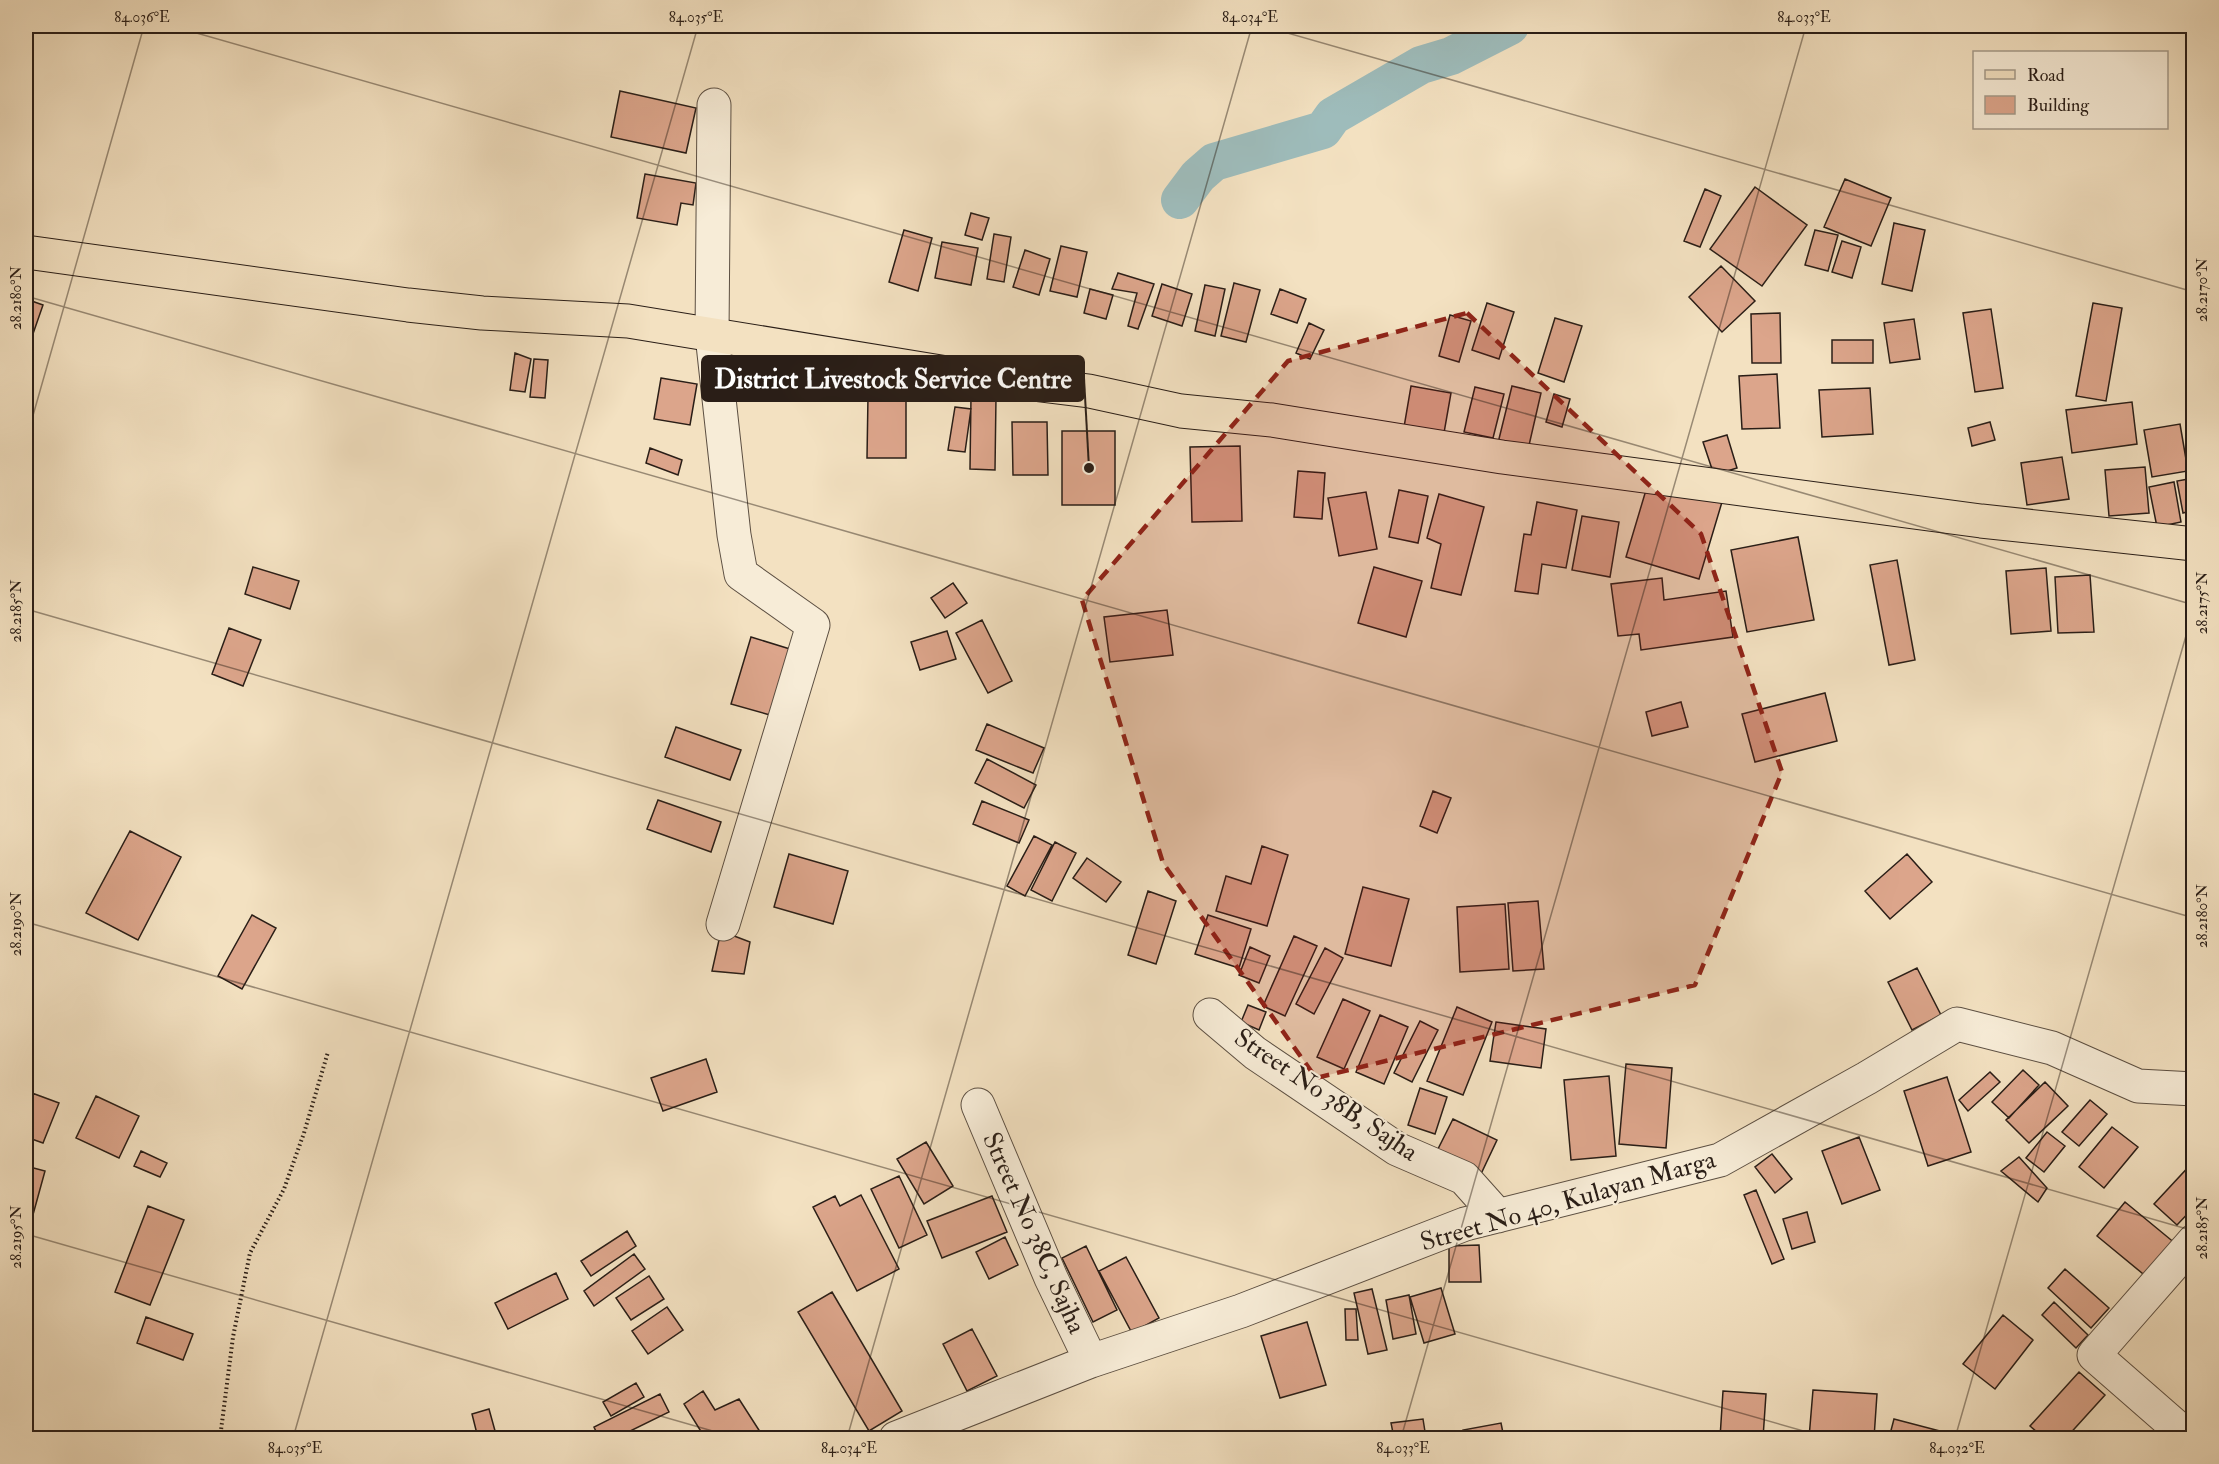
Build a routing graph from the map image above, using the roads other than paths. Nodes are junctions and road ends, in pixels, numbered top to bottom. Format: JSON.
{"nodes":[{"id":1,"x":714,"y":105,"type":"dead end"},
{"id":2,"x":26,"y":252,"type":"edge"},
{"id":3,"x":712,"y":335,"type":"junction"},
{"id":4,"x":2193,"y":544,"type":"edge"},
{"id":5,"x":723,"y":924,"type":"dead end"},
{"id":6,"x":1210,"y":1015,"type":"dead end"},
{"id":7,"x":2193,"y":1089,"type":"edge"},
{"id":8,"x":978,"y":1106,"type":"dead end"},
{"id":9,"x":1498,"y":1216,"type":"junction"},
{"id":10,"x":2193,"y":1241,"type":"edge"},
{"id":11,"x":1091,"y":1361,"type":"junction"},
{"id":12,"x":896,"y":1438,"type":"edge"},
{"id":13,"x":2188,"y":1438,"type":"edge"}],
"edges":[{"from":1,"to":3,"type":"street"},
{"from":2,"to":3,"type":"main road"},
{"from":3,"to":4,"type":"main road"},
{"from":3,"to":5,"type":"street"},
{"from":6,"to":9,"type":"street","name":"Street No 38B, Sajha"},
{"from":7,"to":9,"type":"street","name":"Street No 40, Kulayan Marga"},
{"from":8,"to":11,"type":"street","name":"Street No 38C, Sajha"},
{"from":9,"to":11,"type":"street","name":"Street No 40, Kulayan Marga"},
{"from":10,"to":13,"type":"street"},
{"from":11,"to":12,"type":"street","name":"Street No 40, Kulayan Marga"}]}
